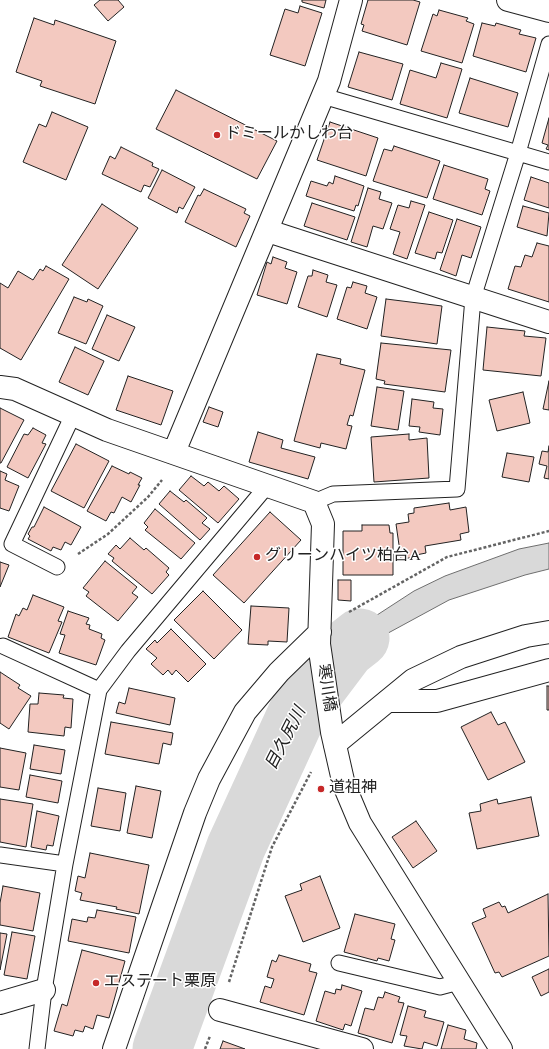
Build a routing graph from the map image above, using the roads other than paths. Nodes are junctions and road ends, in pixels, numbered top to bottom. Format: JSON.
{"nodes":[{"id":1,"x":351,"y":0,"type":"edge"},
{"id":2,"x":508,"y":0,"type":"edge"},
{"id":3,"x":549,"y":11,"type":"edge"},
{"id":4,"x":549,"y":44,"type":"edge"},
{"id":5,"x":323,"y":96,"type":"junction"},
{"id":6,"x":518,"y":153,"type":"junction"},
{"id":7,"x":549,"y":162,"type":"edge"},
{"id":8,"x":268,"y":231,"type":"junction"},
{"id":9,"x":473,"y":298,"type":"junction"},
{"id":10,"x":549,"y":322,"type":"edge"},
{"id":11,"x":0,"y":387,"type":"edge"},
{"id":12,"x":73,"y":415,"type":"junction"},
{"id":13,"x":174,"y":452,"type":"junction"},
{"id":14,"x":267,"y":486,"type":"junction"},
{"id":15,"x":314,"y":502,"type":"junction"},
{"id":16,"x":57,"y":567,"type":"road end"},
{"id":17,"x":549,"y":632,"type":"edge"},
{"id":18,"x":319,"y":638,"type":"junction"},
{"id":19,"x":3,"y":646,"type":"dead end"},
{"id":20,"x":549,"y":670,"type":"edge"},
{"id":21,"x":99,"y":690,"type":"junction"},
{"id":22,"x":388,"y":700,"type":"junction"},
{"id":23,"x":333,"y":738,"type":"junction"},
{"id":24,"x":0,"y":855,"type":"edge"},
{"id":25,"x":65,"y":864,"type":"junction"},
{"id":26,"x":339,"y":963,"type":"dead end"},
{"id":27,"x":459,"y":982,"type":"junction"},
{"id":28,"x":44,"y":990,"type":"junction"},
{"id":29,"x":0,"y":1003,"type":"edge"},
{"id":30,"x":220,"y":1010,"type":"road end"},
{"id":31,"x":111,"y":1048,"type":"edge"},
{"id":32,"x":37,"y":1049,"type":"edge"},
{"id":33,"x":362,"y":1049,"type":"edge"},
{"id":34,"x":501,"y":1049,"type":"edge"}],
"edges":[{"from":1,"to":5,"type":"street"},
{"from":2,"to":3,"type":"street"},
{"from":4,"to":6,"type":"lane"},
{"from":5,"to":6,"type":"lane"},
{"from":5,"to":8,"type":"street"},
{"from":6,"to":7,"type":"lane"},
{"from":6,"to":9,"type":"lane"},
{"from":8,"to":9,"type":"street"},
{"from":8,"to":13,"type":"street"},
{"from":9,"to":10,"type":"street"},
{"from":9,"to":15,"type":"lane"},
{"from":11,"to":12,"type":"street"},
{"from":12,"to":13,"type":"street"},
{"from":12,"to":16,"type":"lane"},
{"from":13,"to":14,"type":"street"},
{"from":14,"to":15,"type":"street"},
{"from":14,"to":21,"type":"lane"},
{"from":15,"to":18,"type":"street","name":"寒川橋"},
{"from":17,"to":22,"type":"street"},
{"from":18,"to":23,"type":"street","name":"寒川橋"},
{"from":18,"to":31,"type":"street"},
{"from":19,"to":21,"type":"lane"},
{"from":20,"to":22,"type":"street"},
{"from":21,"to":25,"type":"lane"},
{"from":22,"to":23,"type":"street"},
{"from":23,"to":27,"type":"street","name":"寒川橋"},
{"from":24,"to":25,"type":"lane"},
{"from":25,"to":28,"type":"lane"},
{"from":26,"to":27,"type":"lane"},
{"from":27,"to":34,"type":"street","name":"寒川橋"},
{"from":28,"to":29,"type":"street"},
{"from":28,"to":32,"type":"lane"},
{"from":30,"to":33,"type":"street"}]}
